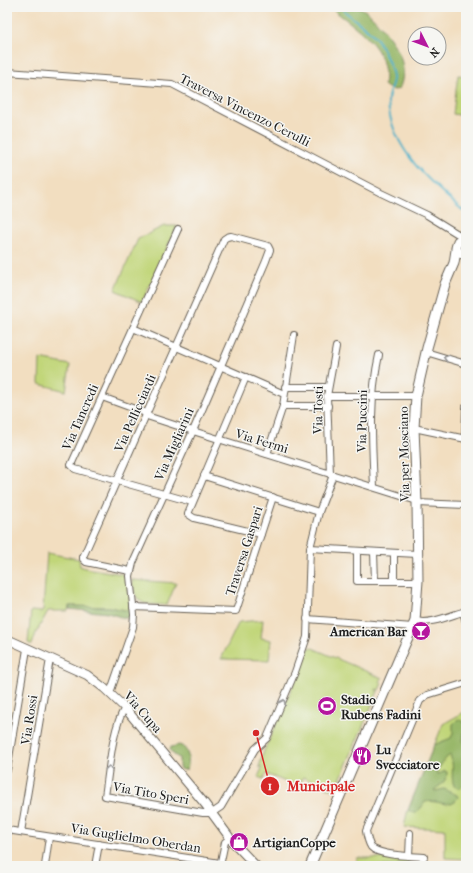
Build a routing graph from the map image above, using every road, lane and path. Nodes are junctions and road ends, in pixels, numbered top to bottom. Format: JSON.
{"nodes":[{"id":1,"x":7,"y":72,"type":"edge"},
{"id":2,"x":178,"y":229,"type":"dead end"},
{"id":3,"x":454,"y":232,"type":"junction"},
{"id":4,"x":231,"y":236,"type":"joint"},
{"id":5,"x":466,"y":239,"type":"edge"},
{"id":6,"x":457,"y":247,"type":"junction"},
{"id":7,"x":465,"y":255,"type":"edge"},
{"id":8,"x":454,"y":263,"type":"junction"},
{"id":9,"x":133,"y":328,"type":"junction"},
{"id":10,"x":294,"y":335,"type":"dead end"},
{"id":11,"x":177,"y":347,"type":"junction"},
{"id":12,"x":336,"y":347,"type":"dead end"},
{"id":13,"x":426,"y":352,"type":"junction"},
{"id":14,"x":379,"y":355,"type":"dead end"},
{"id":15,"x":466,"y":364,"type":"edge"},
{"id":16,"x":221,"y":366,"type":"junction"},
{"id":17,"x":246,"y":377,"type":"junction"},
{"id":18,"x":285,"y":387,"type":"junction"},
{"id":19,"x":328,"y":387,"type":"junction"},
{"id":20,"x":284,"y":394,"type":"junction"},
{"id":21,"x":327,"y":396,"type":"junction"},
{"id":22,"x":416,"y":396,"type":"junction"},
{"id":23,"x":102,"y":397,"type":"junction"},
{"id":24,"x":372,"y":397,"type":"junction"},
{"id":25,"x":283,"y":406,"type":"junction"},
{"id":26,"x":328,"y":406,"type":"junction"},
{"id":27,"x":466,"y":407,"type":"edge"},
{"id":28,"x":147,"y":415,"type":"junction"},
{"id":29,"x":414,"y":428,"type":"junction"},
{"id":30,"x":193,"y":431,"type":"junction"},
{"id":31,"x":220,"y":439,"type":"junction"},
{"id":32,"x":465,"y":439,"type":"edge"},
{"id":33,"x":267,"y":454,"type":"junction"},
{"id":34,"x":331,"y":474,"type":"junction"},
{"id":35,"x":204,"y":476,"type":"junction"},
{"id":36,"x":117,"y":481,"type":"junction"},
{"id":37,"x":374,"y":487,"type":"junction"},
{"id":38,"x":164,"y":494,"type":"junction"},
{"id":39,"x":273,"y":497,"type":"junction"},
{"id":40,"x":192,"y":502,"type":"junction"},
{"id":41,"x":417,"y":502,"type":"junction"},
{"id":42,"x":466,"y":505,"type":"edge"},
{"id":43,"x":319,"y":512,"type":"junction"},
{"id":44,"x":261,"y":534,"type":"junction"},
{"id":45,"x":310,"y":548,"type":"junction"},
{"id":46,"x":357,"y":550,"type":"junction"},
{"id":47,"x":374,"y":552,"type":"junction"},
{"id":48,"x":394,"y":553,"type":"junction"},
{"id":49,"x":417,"y":554,"type":"junction"},
{"id":50,"x":130,"y":571,"type":"junction"},
{"id":51,"x":375,"y":580,"type":"junction"},
{"id":52,"x":394,"y":580,"type":"junction"},
{"id":53,"x":418,"y":581,"type":"junction"},
{"id":54,"x":133,"y":606,"type":"junction"},
{"id":55,"x":464,"y":611,"type":"edge"},
{"id":56,"x":307,"y":619,"type":"junction"},
{"id":57,"x":466,"y":622,"type":"edge"},
{"id":58,"x":414,"y":624,"type":"junction"},
{"id":59,"x":7,"y":639,"type":"edge"},
{"id":60,"x":26,"y":649,"type":"junction"},
{"id":61,"x":50,"y":659,"type":"junction"},
{"id":62,"x":466,"y":683,"type":"edge"},
{"id":63,"x":110,"y":693,"type":"junction"},
{"id":64,"x":125,"y":708,"type":"junction"},
{"id":65,"x":10,"y":739,"type":"edge"},
{"id":66,"x":7,"y":770,"type":"edge"},
{"id":67,"x":212,"y":813,"type":"junction"},
{"id":68,"x":7,"y":830,"type":"edge"},
{"id":69,"x":21,"y":832,"type":"junction"},
{"id":70,"x":410,"y":833,"type":"dead end"},
{"id":71,"x":49,"y":837,"type":"junction"},
{"id":72,"x":230,"y":838,"type":"junction"},
{"id":73,"x":99,"y":844,"type":"junction"},
{"id":74,"x":409,"y":856,"type":"junction"},
{"id":75,"x":424,"y":857,"type":"dead end"},
{"id":76,"x":220,"y":864,"type":"edge"},
{"id":77,"x":45,"y":866,"type":"edge"},
{"id":78,"x":95,"y":866,"type":"edge"},
{"id":79,"x":256,"y":866,"type":"edge"},
{"id":80,"x":310,"y":866,"type":"edge"}],
"edges":[{"from":1,"to":3,"type":"street","name":"Traversa Vincenzo Cerulli"},
{"from":2,"to":9,"type":"street","name":"Via Tancredi"},
{"from":3,"to":5,"type":"street","name":"Traversa Vincenzo Cerulli"},
{"from":3,"to":6,"type":"street"},
{"from":4,"to":11,"type":"street","name":"Via Pellicciardi"},
{"from":4,"to":16,"type":"street","name":"Via Migliarini"},
{"from":5,"to":6,"type":"main road"},
{"from":6,"to":7,"type":"main road"},
{"from":6,"to":8,"type":"main road","name":"Via per Mosciano"},
{"from":7,"to":8,"type":"main road"},
{"from":8,"to":13,"type":"main road","name":"Via per Mosciano"},
{"from":9,"to":11,"type":"street"},
{"from":9,"to":23,"type":"street","name":"Via Tancredi"},
{"from":10,"to":18,"type":"street"},
{"from":11,"to":16,"type":"street"},
{"from":11,"to":28,"type":"street","name":"Via Pellicciardi"},
{"from":12,"to":19,"type":"street","name":"Via Tosti"},
{"from":15,"to":13,"type":"street","one_way":true},
{"from":13,"to":22,"type":"main road","name":"Via per Mosciano"},
{"from":14,"to":24,"type":"street","name":"Via Puccini"},
{"from":16,"to":17,"type":"street"},
{"from":16,"to":30,"type":"street","name":"Via Migliarini"},
{"from":17,"to":20,"type":"street"},
{"from":17,"to":31,"type":"street"},
{"from":18,"to":19,"type":"street"},
{"from":18,"to":20,"type":"street"},
{"from":19,"to":21,"type":"street","name":"Via Tosti"},
{"from":20,"to":25,"type":"street"},
{"from":21,"to":24,"type":"street"},
{"from":21,"to":26,"type":"street","name":"Via Tosti"},
{"from":22,"to":24,"type":"street"},
{"from":22,"to":29,"type":"main road","name":"Via per Mosciano"},
{"from":23,"to":28,"type":"street","name":"Via Fermi"},
{"from":23,"to":36,"type":"street","name":"Via Tancredi"},
{"from":24,"to":37,"type":"street","name":"Via Puccini"},
{"from":25,"to":26,"type":"street"},
{"from":25,"to":33,"type":"street"},
{"from":26,"to":34,"type":"street","name":"Via Tosti"},
{"from":27,"to":32,"type":"street"},
{"from":28,"to":30,"type":"street","name":"Via Fermi"},
{"from":28,"to":36,"type":"street","name":"Via Pellicciardi"},
{"from":29,"to":32,"type":"street"},
{"from":29,"to":41,"type":"main road","name":"Via per Mosciano"},
{"from":30,"to":31,"type":"street","name":"Via Fermi"},
{"from":30,"to":38,"type":"street","name":"Via Migliarini"},
{"from":31,"to":33,"type":"street","name":"Via Fermi"},
{"from":31,"to":35,"type":"street"},
{"from":33,"to":34,"type":"street","name":"Via Fermi"},
{"from":34,"to":37,"type":"street","name":"Via Fermi"},
{"from":34,"to":43,"type":"street"},
{"from":35,"to":39,"type":"street"},
{"from":35,"to":40,"type":"street"},
{"from":36,"to":38,"type":"street","name":"Via Tancredi"},
{"from":36,"to":50,"type":"street","name":"Via Pellicciardi"},
{"from":37,"to":41,"type":"street","name":"Via Fermi"},
{"from":38,"to":40,"type":"street","name":"Via Tancredi"},
{"from":38,"to":50,"type":"street","name":"Via Migliarini"},
{"from":39,"to":43,"type":"street"},
{"from":39,"to":44,"type":"street","name":"Traversa Gaspari"},
{"from":40,"to":44,"type":"street"},
{"from":41,"to":42,"type":"street","name":"Via Fermi"},
{"from":41,"to":49,"type":"main road","name":"Via per Mosciano"},
{"from":43,"to":45,"type":"street"},
{"from":44,"to":54,"type":"street","name":"Traversa Gaspari"},
{"from":45,"to":46,"type":"street"},
{"from":45,"to":56,"type":"street"},
{"from":46,"to":47,"type":"street"},
{"from":46,"to":51,"type":"street"},
{"from":47,"to":48,"type":"street"},
{"from":47,"to":51,"type":"street"},
{"from":48,"to":49,"type":"street"},
{"from":48,"to":52,"type":"street"},
{"from":49,"to":53,"type":"main road","name":"Via per Mosciano"},
{"from":50,"to":54,"type":"street","name":"Via Migliarini"},
{"from":51,"to":52,"type":"street"},
{"from":52,"to":53,"type":"street"},
{"from":53,"to":58,"type":"main road","name":"Via per Mosciano"},
{"from":54,"to":63,"type":"street","name":"Via Migliarini"},
{"from":55,"to":57,"type":"street"},
{"from":55,"to":58,"type":"street"},
{"from":56,"to":58,"type":"street"},
{"from":67,"to":56,"type":"street","one_way":true},
{"from":58,"to":80,"type":"main road","name":"Via per Mosciano"},
{"from":59,"to":60,"type":"street","name":"Via Cupa"},
{"from":60,"to":61,"type":"street","name":"Via Cupa"},
{"from":60,"to":65,"type":"street"},
{"from":61,"to":63,"type":"street","name":"Via Cupa"},
{"from":61,"to":69,"type":"street","name":"Via Rossi"},
{"from":62,"to":74,"type":"street"},
{"from":63,"to":64,"type":"street","name":"Via Cupa"},
{"from":64,"to":67,"type":"street","name":"Via Cupa"},
{"from":67,"to":64,"type":"street","name":"Via Tito Speri","one_way":true},
{"from":65,"to":66,"type":"street"},
{"from":67,"to":72,"type":"street","name":"Via Cupa"},
{"from":68,"to":69,"type":"street","name":"Via Guglielmo Oberdan"},
{"from":69,"to":71,"type":"street","name":"Via Guglielmo Oberdan"},
{"from":70,"to":74,"type":"street"},
{"from":71,"to":73,"type":"street","name":"Via Guglielmo Oberdan"},
{"from":71,"to":77,"type":"street"},
{"from":72,"to":76,"type":"street","name":"Via Guglielmo Oberdan"},
{"from":72,"to":79,"type":"street"},
{"from":73,"to":76,"type":"street","name":"Via Guglielmo Oberdan"},
{"from":73,"to":78,"type":"street"},
{"from":74,"to":75,"type":"street"}]}
